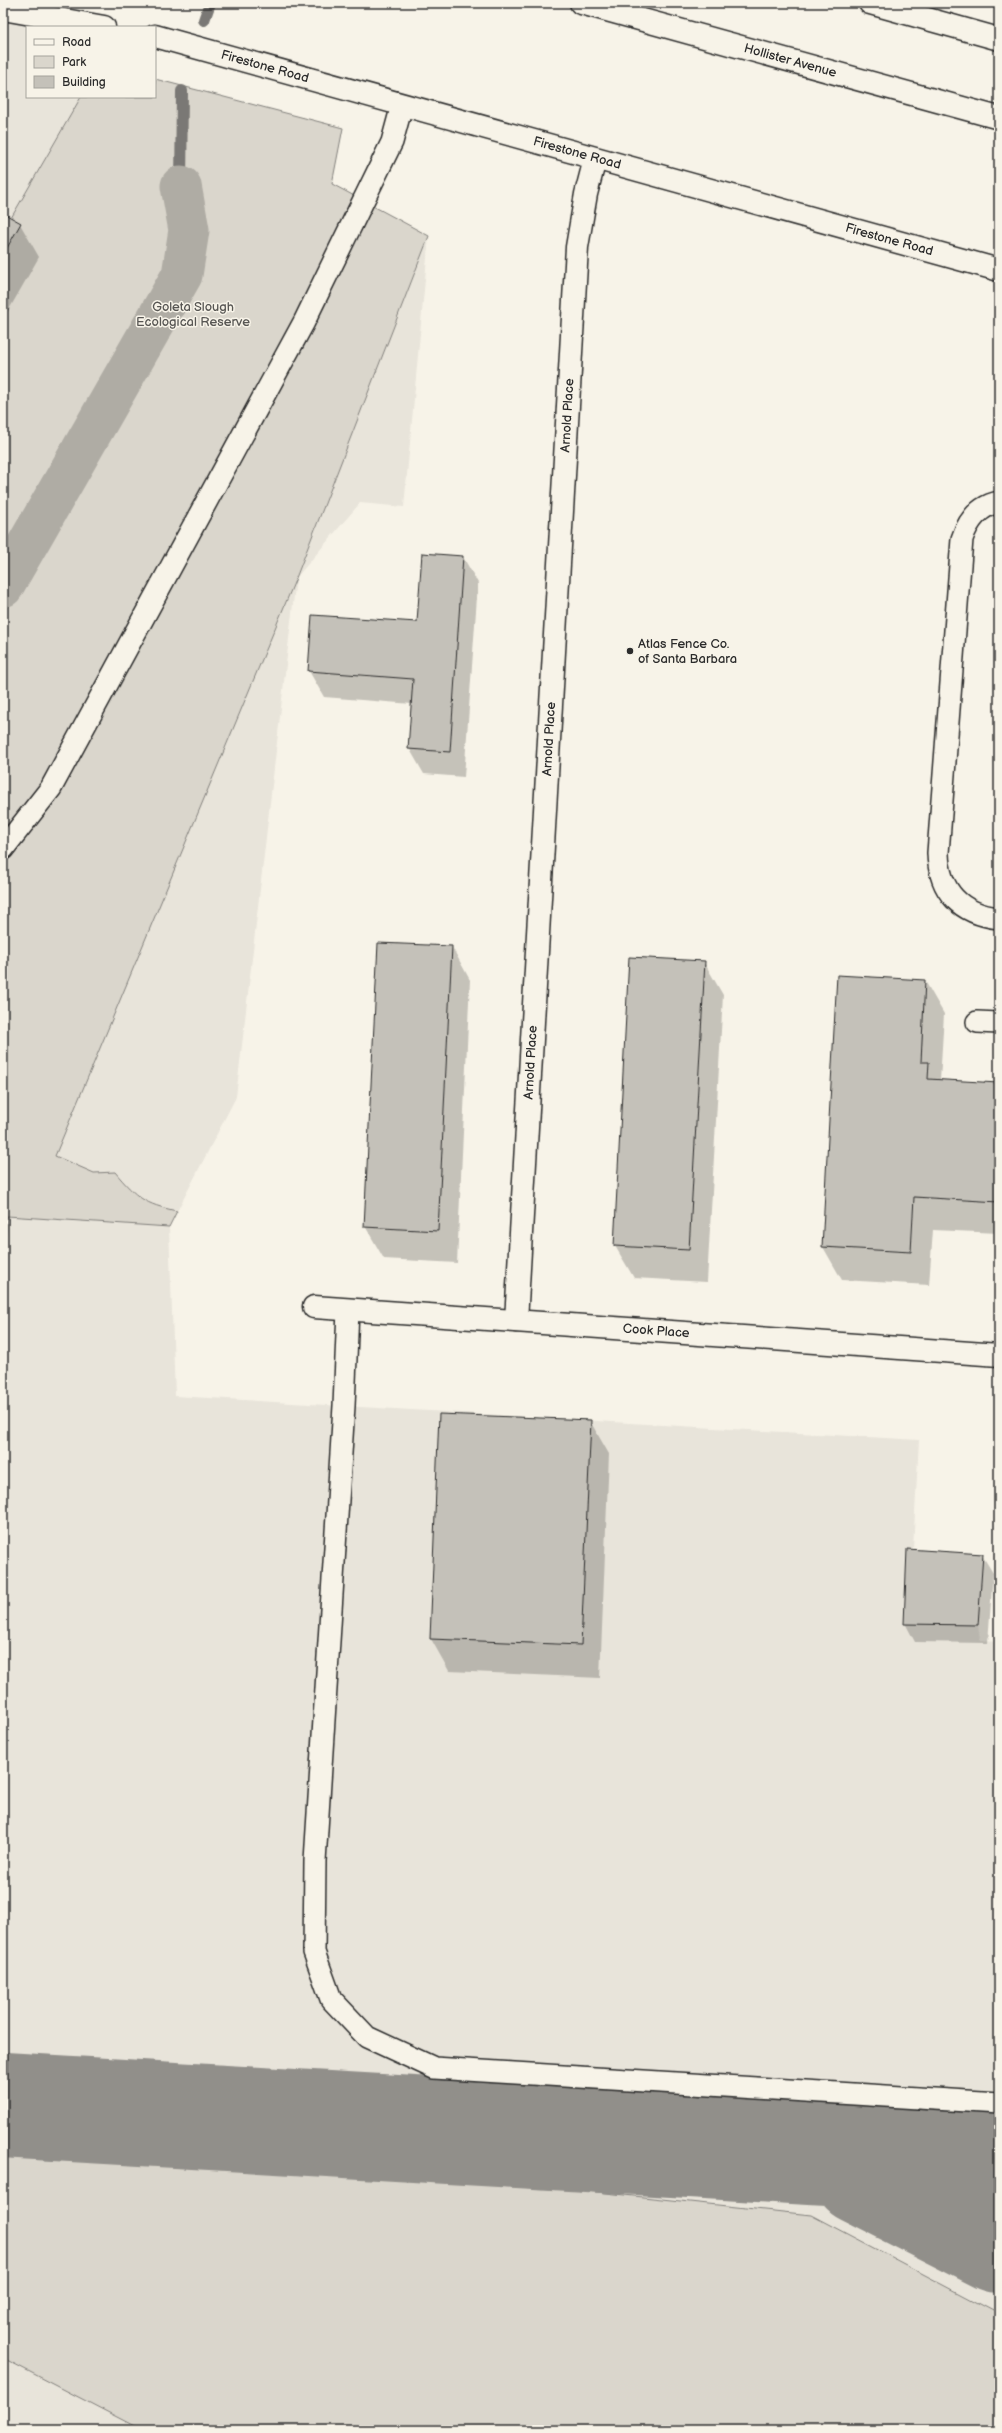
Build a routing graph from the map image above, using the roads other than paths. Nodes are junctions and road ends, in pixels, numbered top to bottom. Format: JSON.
{"nodes":[{"id":1,"x":581,"y":3,"type":"edge"},
{"id":2,"x":870,"y":3,"type":"edge"},
{"id":3,"x":3,"y":9,"type":"edge"},
{"id":4,"x":98,"y":26,"type":"edge"},
{"id":5,"x":157,"y":37,"type":"edge"},
{"id":6,"x":999,"y":39,"type":"edge"},
{"id":7,"x":402,"y":105,"type":"junction"},
{"id":8,"x":999,"y":118,"type":"edge"},
{"id":9,"x":595,"y":159,"type":"junction"},
{"id":10,"x":999,"y":270,"type":"edge"},
{"id":11,"x":999,"y":502,"type":"edge"},
{"id":12,"x":3,"y":849,"type":"edge"},
{"id":13,"x":999,"y":918,"type":"edge"},
{"id":14,"x":977,"y":1022,"type":"dead end"},
{"id":15,"x":999,"y":1023,"type":"edge"},
{"id":16,"x":314,"y":1307,"type":"dead end"},
{"id":17,"x":348,"y":1310,"type":"junction"},
{"id":18,"x":516,"y":1321,"type":"junction"},
{"id":19,"x":999,"y":1355,"type":"edge"},
{"id":20,"x":999,"y":2103,"type":"edge"}],
"edges":[{"from":1,"to":8,"type":"street","name":"Hollister Avenue"},
{"from":2,"to":6,"type":"street"},
{"from":3,"to":4,"type":"street"},
{"from":5,"to":7,"type":"street","name":"Firestone Road"},
{"from":7,"to":9,"type":"street","name":"Firestone Road"},
{"from":7,"to":12,"type":"lane"},
{"from":9,"to":10,"type":"street","name":"Firestone Road"},
{"from":9,"to":18,"type":"street","name":"Arnold Place"},
{"from":11,"to":13,"type":"lane"},
{"from":14,"to":15,"type":"lane"},
{"from":16,"to":17,"type":"street","name":"Cook Place"},
{"from":17,"to":18,"type":"street","name":"Cook Place"},
{"from":17,"to":20,"type":"lane"},
{"from":18,"to":19,"type":"street","name":"Cook Place"}]}
